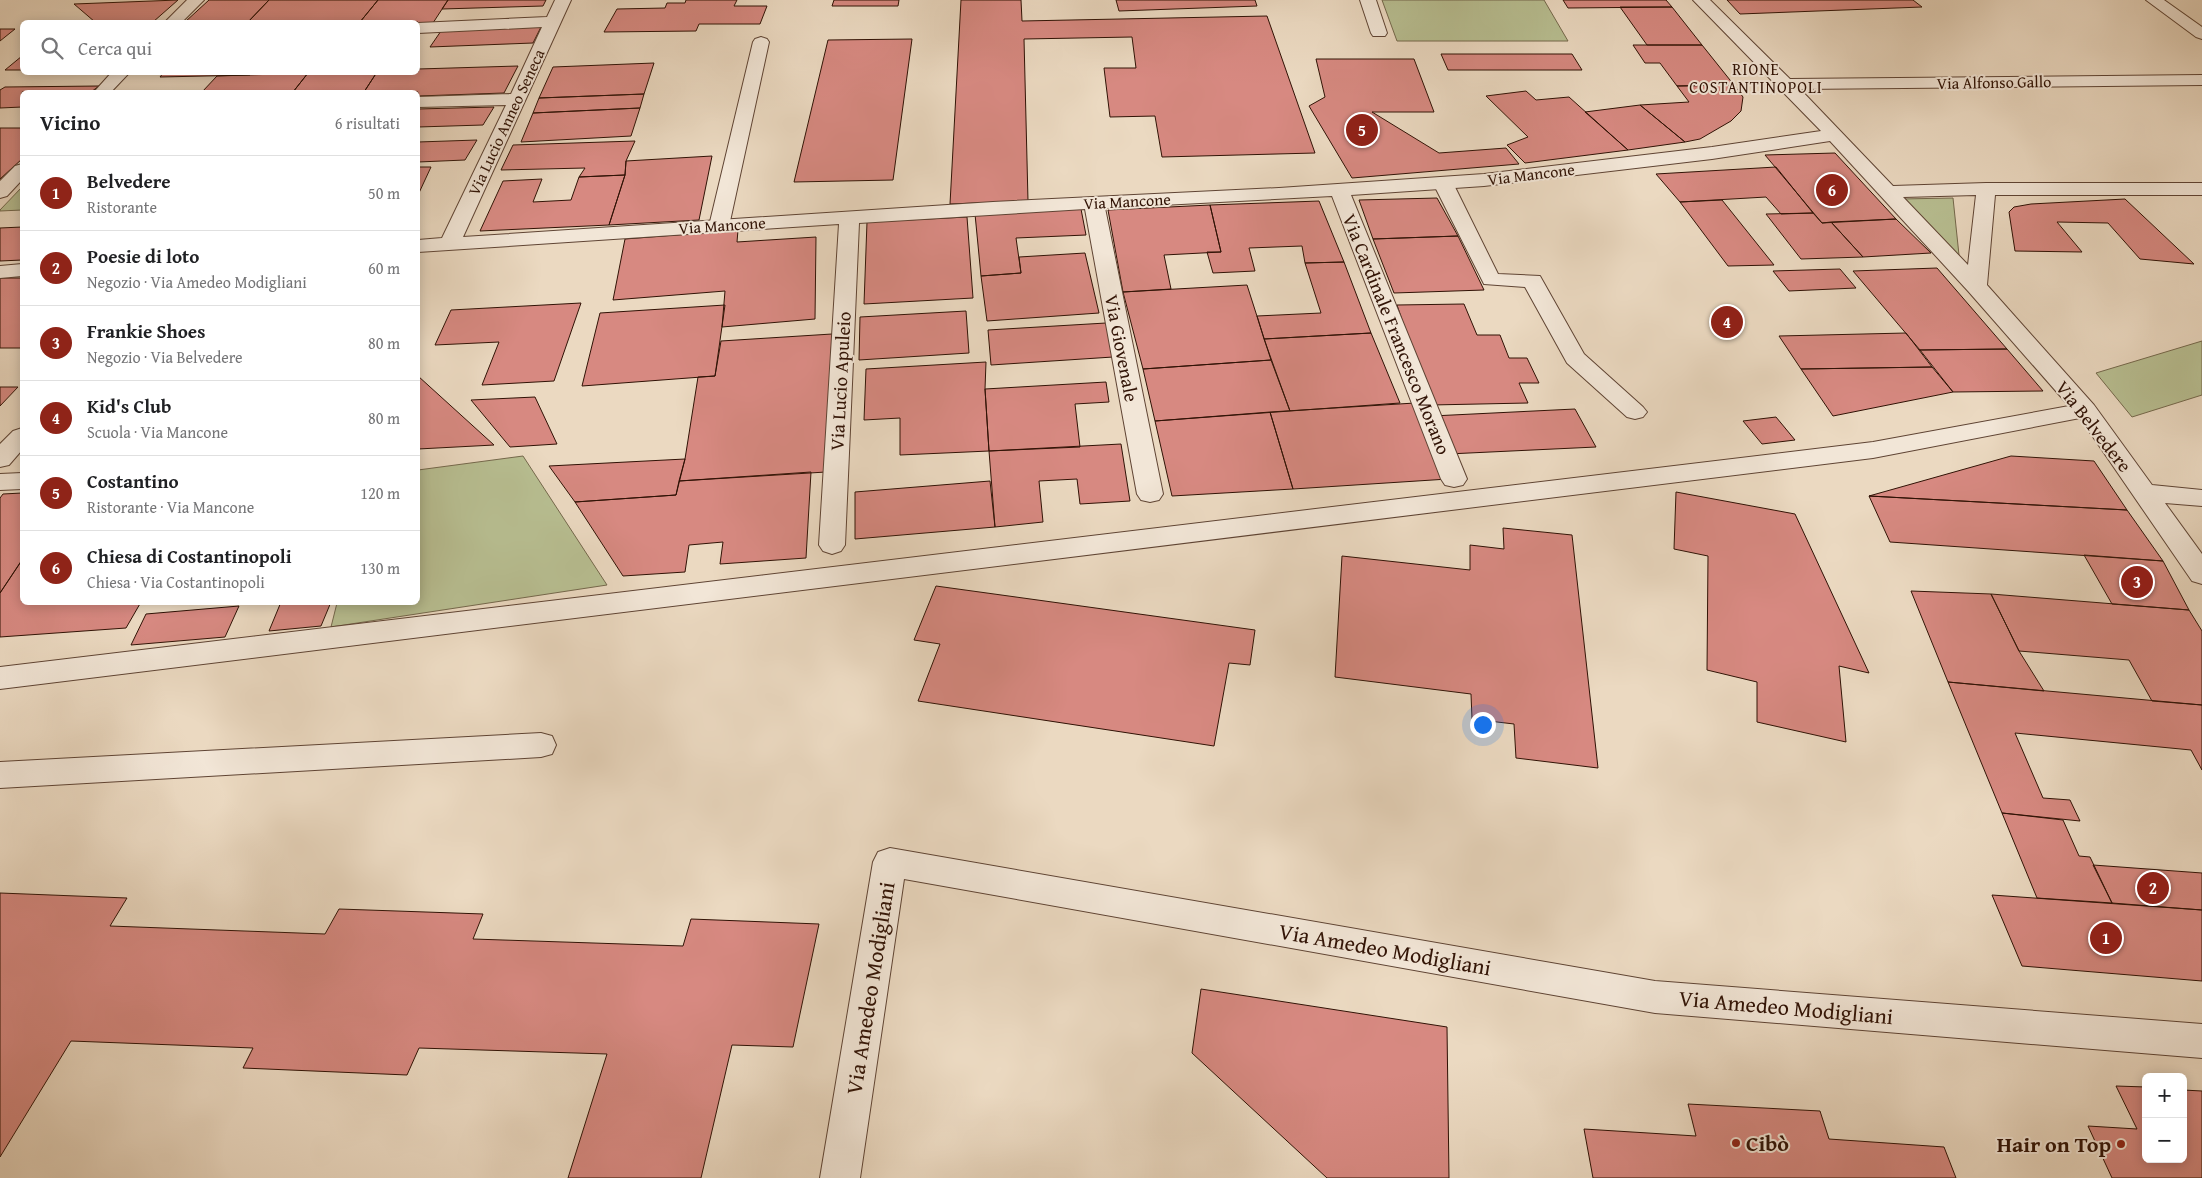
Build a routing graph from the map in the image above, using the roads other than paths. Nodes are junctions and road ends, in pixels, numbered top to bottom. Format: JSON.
{"nodes":[{"id":1,"x":196,"y":0,"type":"edge"},
{"id":2,"x":563,"y":0,"type":"edge"},
{"id":3,"x":1368,"y":0,"type":"edge"},
{"id":4,"x":1701,"y":0,"type":"edge"},
{"id":5,"x":2154,"y":0,"type":"edge"},
{"id":6,"x":175,"y":20,"type":"edge"},
{"id":7,"x":552,"y":22,"type":"junction"},
{"id":8,"x":420,"y":28,"type":"edge"},
{"id":9,"x":1379,"y":33,"type":"dead end"},
{"id":10,"x":2202,"y":34,"type":"edge"},
{"id":11,"x":761,"y":42,"type":"dead end"},
{"id":12,"x":119,"y":75,"type":"edge"},
{"id":13,"x":2202,"y":80,"type":"edge"},
{"id":14,"x":1786,"y":84,"type":"junction"},
{"id":15,"x":104,"y":90,"type":"edge"},
{"id":16,"x":516,"y":99,"type":"junction"},
{"id":17,"x":420,"y":102,"type":"edge"},
{"id":18,"x":1834,"y":135,"type":"junction"},
{"id":19,"x":20,"y":172,"type":"edge"},
{"id":20,"x":1442,"y":183,"type":"junction"},
{"id":21,"x":1986,"y":189,"type":"junction"},
{"id":22,"x":2202,"y":189,"type":"edge"},
{"id":23,"x":1339,"y":190,"type":"junction"},
{"id":24,"x":0,"y":192,"type":"edge"},
{"id":25,"x":1886,"y":192,"type":"junction"},
{"id":26,"x":1094,"y":203,"type":"junction"},
{"id":27,"x":849,"y":217,"type":"junction"},
{"id":28,"x":719,"y":226,"type":"junction"},
{"id":29,"x":450,"y":244,"type":"junction"},
{"id":30,"x":420,"y":246,"type":"edge"},
{"id":31,"x":20,"y":270,"type":"edge"},
{"id":32,"x":0,"y":272,"type":"edge"},
{"id":33,"x":1976,"y":286,"type":"junction"},
{"id":34,"x":2086,"y":410,"type":"junction"},
{"id":35,"x":1634,"y":412,"type":"dead end"},
{"id":36,"x":20,"y":438,"type":"edge"},
{"id":37,"x":0,"y":459,"type":"edge"},
{"id":38,"x":1454,"y":479,"type":"dead end"},
{"id":39,"x":20,"y":481,"type":"edge"},
{"id":40,"x":0,"y":482,"type":"edge"},
{"id":41,"x":2145,"y":493,"type":"junction"},
{"id":42,"x":1150,"y":494,"type":"dead end"},
{"id":43,"x":2202,"y":498,"type":"edge"},
{"id":44,"x":832,"y":544,"type":"dead end"},
{"id":45,"x":2202,"y":574,"type":"edge"},
{"id":46,"x":0,"y":678,"type":"edge"},
{"id":47,"x":541,"y":745,"type":"dead end"},
{"id":48,"x":0,"y":775,"type":"edge"},
{"id":49,"x":2202,"y":1040,"type":"edge"},
{"id":50,"x":840,"y":1178,"type":"edge"}],
"edges":[{"from":1,"to":6,"type":"street"},
{"from":2,"to":7,"type":"street","name":"Via Lucio Anneo Seneca"},
{"from":3,"to":9,"type":"street"},
{"from":4,"to":14,"type":"street","name":"Via Belvedere"},
{"from":5,"to":10,"type":"street"},
{"from":7,"to":8,"type":"street"},
{"from":7,"to":16,"type":"street","name":"Via Lucio Anneo Seneca"},
{"from":11,"to":28,"type":"street"},
{"from":12,"to":15,"type":"street"},
{"from":13,"to":14,"type":"street","name":"Via Alfonso Gallo"},
{"from":14,"to":18,"type":"street","name":"Via Belvedere"},
{"from":16,"to":17,"type":"street"},
{"from":16,"to":29,"type":"street","name":"Via Lucio Anneo Seneca"},
{"from":18,"to":20,"type":"street","name":"Via Mancone"},
{"from":18,"to":25,"type":"street","name":"Via Belvedere"},
{"from":19,"to":24,"type":"street"},
{"from":20,"to":23,"type":"street","name":"Via Mancone"},
{"from":20,"to":35,"type":"street"},
{"from":21,"to":22,"type":"street"},
{"from":21,"to":25,"type":"street"},
{"from":21,"to":33,"type":"street"},
{"from":23,"to":26,"type":"street","name":"Via Mancone"},
{"from":23,"to":38,"type":"street","name":"Via Cardinale Francesco Morano"},
{"from":25,"to":33,"type":"street","name":"Via Belvedere"},
{"from":26,"to":27,"type":"street","name":"Via Mancone"},
{"from":26,"to":42,"type":"street","name":"Via Giovenale"},
{"from":27,"to":28,"type":"street","name":"Via Mancone"},
{"from":27,"to":44,"type":"street","name":"Via Lucio Apuleio"},
{"from":28,"to":29,"type":"street","name":"Via Mancone"},
{"from":29,"to":30,"type":"street","name":"Via Mancone"},
{"from":31,"to":32,"type":"street"},
{"from":33,"to":34,"type":"street","name":"Via Belvedere"},
{"from":34,"to":41,"type":"street","name":"Via Belvedere"},
{"from":34,"to":46,"type":"street"},
{"from":36,"to":37,"type":"street"},
{"from":39,"to":40,"type":"street"},
{"from":41,"to":43,"type":"street"},
{"from":41,"to":45,"type":"street","name":"Via Belvedere"},
{"from":47,"to":48,"type":"street"},
{"from":49,"to":50,"type":"street","name":"Via Amedeo Modigliani"}]}
